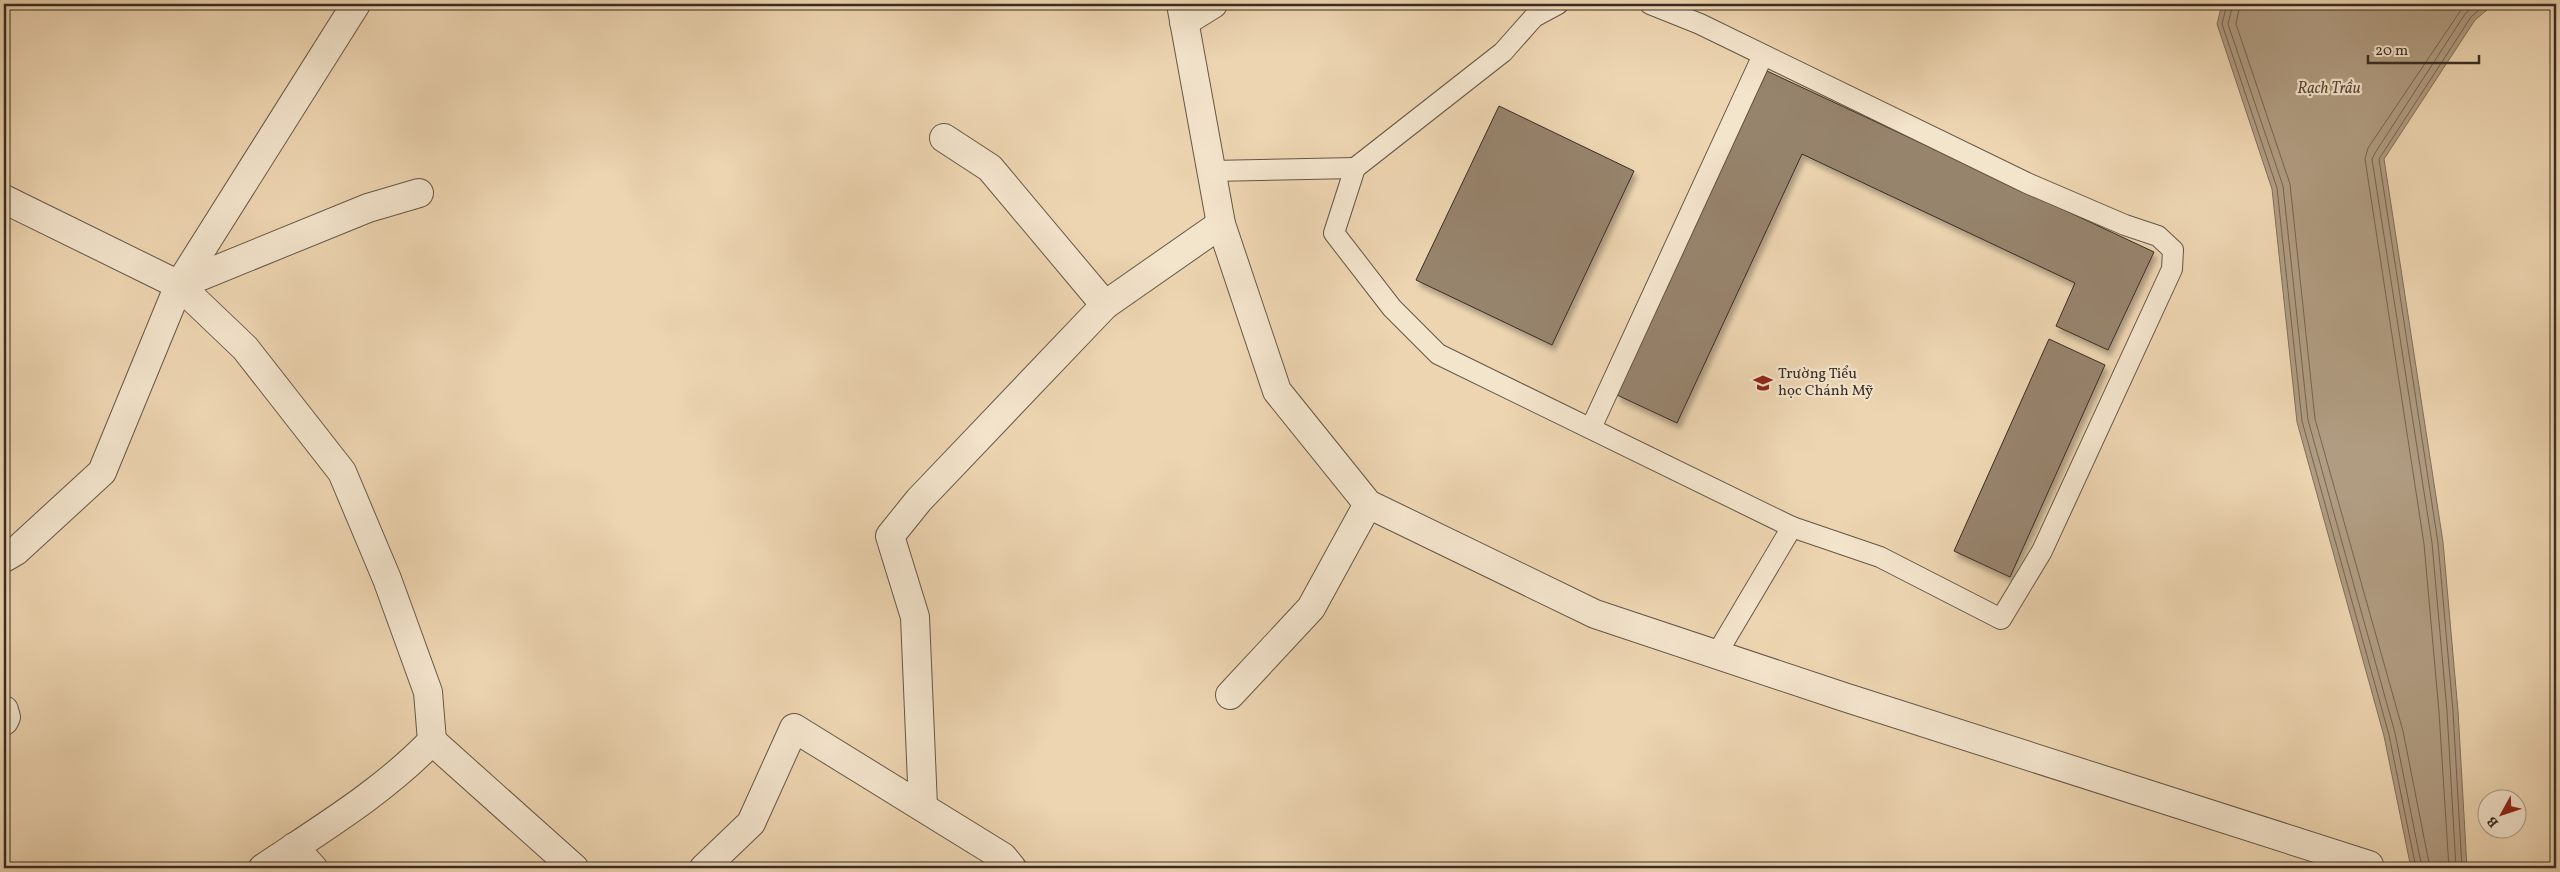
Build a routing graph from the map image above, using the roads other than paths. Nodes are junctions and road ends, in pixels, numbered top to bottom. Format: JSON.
{"nodes":[{"id":1,"x":356,"y":4,"type":"edge"},
{"id":2,"x":1213,"y":4,"type":"edge"},
{"id":3,"x":1558,"y":4,"type":"edge"},
{"id":4,"x":1650,"y":4,"type":"edge"},
{"id":5,"x":1183,"y":13,"type":"edge"},
{"id":6,"x":1763,"y":55,"type":"junction"},
{"id":7,"x":944,"y":138,"type":"dead end"},
{"id":8,"x":1355,"y":168,"type":"junction"},
{"id":9,"x":1211,"y":172,"type":"junction"},
{"id":10,"x":419,"y":193,"type":"dead end"},
{"id":11,"x":4,"y":199,"type":"edge"},
{"id":12,"x":1221,"y":224,"type":"junction"},
{"id":13,"x":179,"y":285,"type":"junction"},
{"id":14,"x":1105,"y":305,"type":"junction"},
{"id":15,"x":1591,"y":428,"type":"junction"},
{"id":16,"x":1368,"y":504,"type":"junction"},
{"id":17,"x":1792,"y":527,"type":"junction"},
{"id":18,"x":4,"y":558,"type":"edge"},
{"id":19,"x":1716,"y":655,"type":"junction"},
{"id":20,"x":1230,"y":695,"type":"dead end"},
{"id":21,"x":4,"y":710,"type":"edge"},
{"id":22,"x":4,"y":721,"type":"edge"},
{"id":23,"x":432,"y":741,"type":"junction"},
{"id":24,"x":923,"y":806,"type":"junction"},
{"id":25,"x":294,"y":847,"type":"junction"},
{"id":26,"x":2369,"y":865,"type":"dead end"},
{"id":27,"x":263,"y":868,"type":"edge"},
{"id":28,"x":313,"y":868,"type":"edge"},
{"id":29,"x":574,"y":868,"type":"edge"},
{"id":30,"x":704,"y":868,"type":"edge"},
{"id":31,"x":1012,"y":868,"type":"edge"}],
"edges":[{"from":1,"to":13,"type":"street"},
{"from":2,"to":5,"type":"street"},
{"from":3,"to":8,"type":"lane"},
{"from":4,"to":6,"type":"lane"},
{"from":5,"to":9,"type":"street"},
{"from":6,"to":15,"type":"lane"},
{"from":6,"to":17,"type":"lane"},
{"from":7,"to":14,"type":"street"},
{"from":8,"to":9,"type":"lane"},
{"from":8,"to":15,"type":"lane"},
{"from":9,"to":12,"type":"street"},
{"from":10,"to":13,"type":"street"},
{"from":11,"to":13,"type":"street"},
{"from":12,"to":14,"type":"street"},
{"from":12,"to":16,"type":"street"},
{"from":13,"to":18,"type":"street"},
{"from":13,"to":23,"type":"street"},
{"from":14,"to":24,"type":"street"},
{"from":15,"to":17,"type":"lane"},
{"from":16,"to":19,"type":"street"},
{"from":16,"to":20,"type":"street"},
{"from":17,"to":19,"type":"lane"},
{"from":19,"to":26,"type":"street"},
{"from":21,"to":22,"type":"street"},
{"from":23,"to":25,"type":"street"},
{"from":23,"to":29,"type":"street"},
{"from":24,"to":30,"type":"street"},
{"from":24,"to":31,"type":"street"},
{"from":25,"to":27,"type":"street"},
{"from":25,"to":28,"type":"street"}]}
